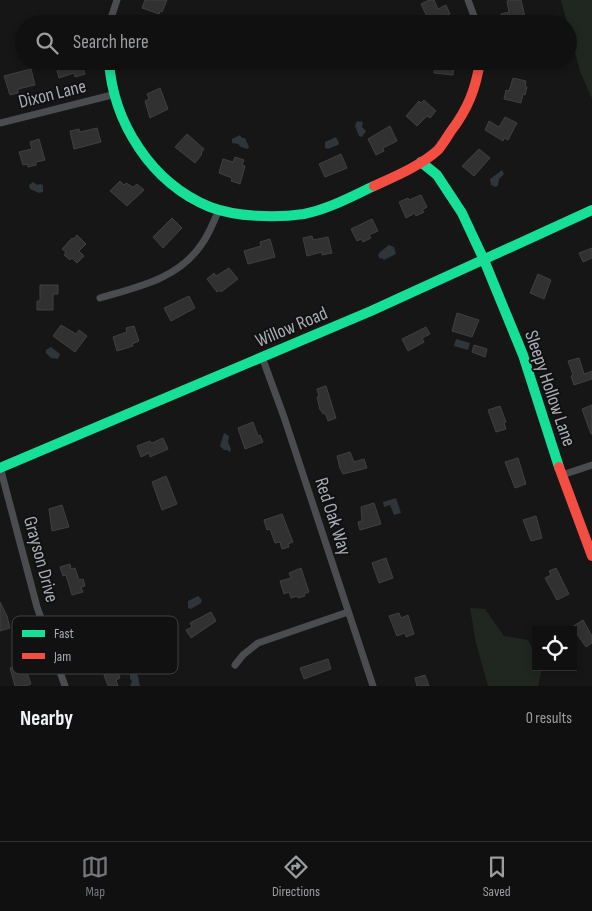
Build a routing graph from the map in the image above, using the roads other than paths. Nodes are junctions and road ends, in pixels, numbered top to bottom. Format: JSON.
{"nodes":[{"id":1,"x":116,"y":0,"type":"edge"},
{"id":2,"x":468,"y":0,"type":"edge"},
{"id":3,"x":112,"y":15,"type":"edge"},
{"id":4,"x":474,"y":15,"type":"edge"},
{"id":5,"x":111,"y":70,"type":"edge"},
{"id":6,"x":479,"y":70,"type":"edge"},
{"id":7,"x":112,"y":95,"type":"junction"},
{"id":8,"x":0,"y":123,"type":"edge"},
{"id":9,"x":421,"y":162,"type":"junction"},
{"id":10,"x":219,"y":210,"type":"junction"},
{"id":11,"x":592,"y":210,"type":"edge"},
{"id":12,"x":484,"y":260,"type":"junction"},
{"id":13,"x":100,"y":298,"type":"dead end"},
{"id":14,"x":262,"y":357,"type":"junction"},
{"id":15,"x":592,"y":465,"type":"edge"},
{"id":16,"x":0,"y":467,"type":"edge"},
{"id":17,"x":562,"y":476,"type":"junction"},
{"id":18,"x":592,"y":556,"type":"edge"},
{"id":19,"x":348,"y":612,"type":"junction"},
{"id":20,"x":40,"y":616,"type":"edge"},
{"id":21,"x":235,"y":665,"type":"dead end"},
{"id":22,"x":61,"y":674,"type":"edge"},
{"id":23,"x":65,"y":686,"type":"edge"},
{"id":24,"x":373,"y":686,"type":"edge"}],
"edges":[{"from":1,"to":3,"type":"street"},
{"from":2,"to":4,"type":"street"},
{"from":5,"to":7,"type":"street"},
{"from":6,"to":9,"type":"street"},
{"from":7,"to":8,"type":"street","name":"Dixon Lane"},
{"from":7,"to":10,"type":"street"},
{"from":9,"to":10,"type":"street"},
{"from":9,"to":12,"type":"street","name":"Sleepy Hollow Lane"},
{"from":10,"to":13,"type":"street"},
{"from":11,"to":12,"type":"street","name":"Willow Road"},
{"from":12,"to":14,"type":"street","name":"Willow Road"},
{"from":12,"to":17,"type":"street","name":"Sleepy Hollow Lane"},
{"from":14,"to":16,"type":"street","name":"Willow Road"},
{"from":14,"to":19,"type":"street","name":"Red Oak Way"},
{"from":15,"to":17,"type":"street"},
{"from":16,"to":20,"type":"street","name":"Grayson Drive"},
{"from":17,"to":18,"type":"street","name":"Sleepy Hollow Lane"},
{"from":19,"to":21,"type":"street"},
{"from":19,"to":24,"type":"street","name":"Red Oak Way"},
{"from":22,"to":23,"type":"street","name":"Grayson Drive"}]}
